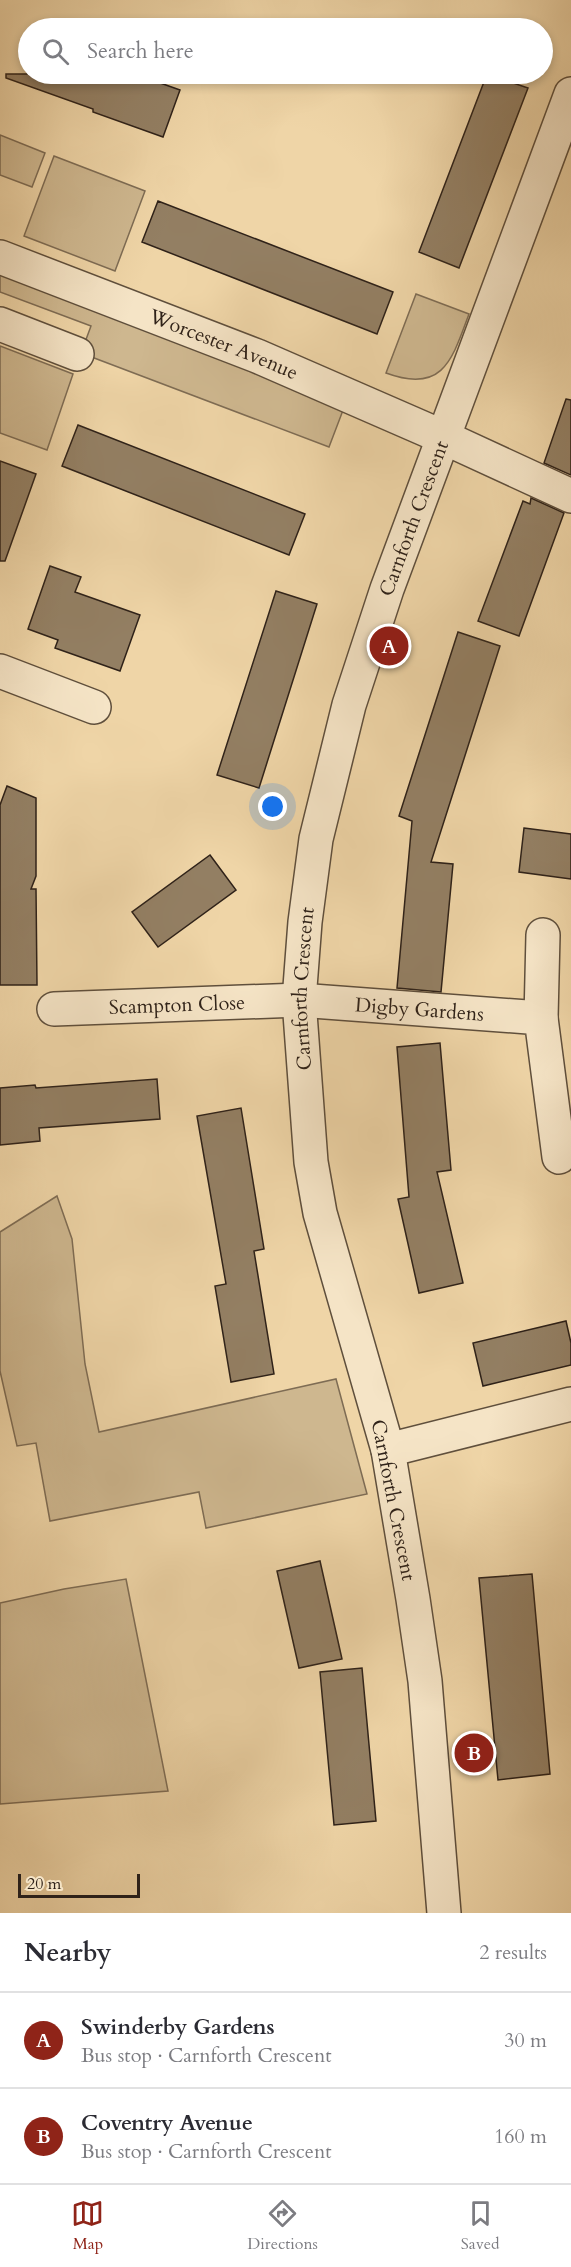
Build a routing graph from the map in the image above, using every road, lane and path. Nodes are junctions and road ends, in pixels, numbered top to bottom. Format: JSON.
{"nodes":[{"id":1,"x":571,"y":94,"type":"edge"},
{"id":2,"x":0,"y":257,"type":"edge"},
{"id":3,"x":0,"y":324,"type":"edge"},
{"id":4,"x":77,"y":354,"type":"dead end"},
{"id":5,"x":444,"y":437,"type":"junction"},
{"id":6,"x":571,"y":496,"type":"edge"},
{"id":7,"x":0,"y":671,"type":"edge"},
{"id":8,"x":94,"y":707,"type":"dead end"},
{"id":9,"x":543,"y":935,"type":"dead end"},
{"id":10,"x":299,"y":999,"type":"junction"},
{"id":11,"x":54,"y":1009,"type":"dead end"},
{"id":12,"x":541,"y":1018,"type":"junction"},
{"id":13,"x":559,"y":1157,"type":"dead end"},
{"id":14,"x":571,"y":1404,"type":"edge"},
{"id":15,"x":388,"y":1450,"type":"junction"},
{"id":16,"x":444,"y":1913,"type":"edge"}],
"edges":[{"from":1,"to":5,"type":"street","name":"Carnforth Crescent"},
{"from":2,"to":5,"type":"street","name":"Worcester Avenue"},
{"from":3,"to":4,"type":"street"},
{"from":5,"to":6,"type":"street","name":"Worcester Avenue"},
{"from":5,"to":10,"type":"street","name":"Carnforth Crescent"},
{"from":7,"to":8,"type":"street"},
{"from":9,"to":12,"type":"street"},
{"from":10,"to":11,"type":"street","name":"Scampton Close"},
{"from":10,"to":12,"type":"street","name":"Digby Gardens"},
{"from":10,"to":15,"type":"street","name":"Carnforth Crescent"},
{"from":12,"to":13,"type":"street"},
{"from":14,"to":15,"type":"street"},
{"from":15,"to":16,"type":"street","name":"Carnforth Crescent"}]}
